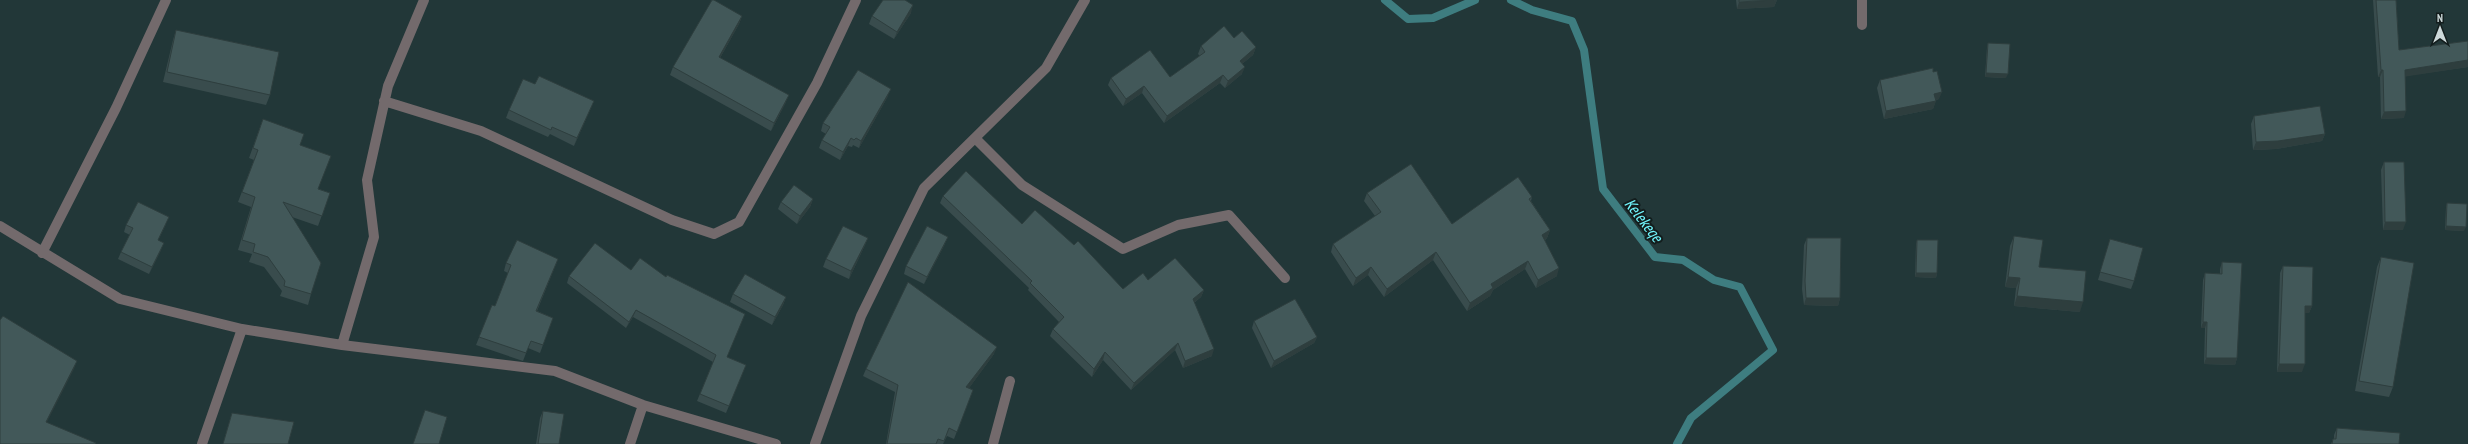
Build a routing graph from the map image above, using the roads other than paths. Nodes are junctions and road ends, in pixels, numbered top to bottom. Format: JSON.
{"nodes":[{"id":1,"x":166,"y":0,"type":"edge"},
{"id":2,"x":424,"y":0,"type":"edge"},
{"id":3,"x":856,"y":0,"type":"edge"},
{"id":4,"x":1085,"y":0,"type":"edge"},
{"id":5,"x":1862,"y":0,"type":"edge"},
{"id":6,"x":1862,"y":25,"type":"dead end"},
{"id":7,"x":384,"y":101,"type":"junction"},
{"id":8,"x":975,"y":138,"type":"junction"},
{"id":9,"x":0,"y":226,"type":"edge"},
{"id":10,"x":42,"y":253,"type":"junction"},
{"id":11,"x":1285,"y":278,"type":"dead end"},
{"id":12,"x":242,"y":329,"type":"junction"},
{"id":13,"x":342,"y":345,"type":"junction"},
{"id":14,"x":1010,"y":380,"type":"dead end"},
{"id":15,"x":643,"y":405,"type":"junction"},
{"id":16,"x":202,"y":444,"type":"edge"},
{"id":17,"x":630,"y":444,"type":"edge"},
{"id":18,"x":776,"y":444,"type":"edge"},
{"id":19,"x":815,"y":444,"type":"edge"},
{"id":20,"x":993,"y":444,"type":"edge"}],
"edges":[{"from":1,"to":10,"type":"street"},
{"from":2,"to":7,"type":"street"},
{"from":3,"to":7,"type":"street"},
{"from":4,"to":8,"type":"street"},
{"from":5,"to":6,"type":"street"},
{"from":7,"to":13,"type":"street"},
{"from":8,"to":11,"type":"street"},
{"from":8,"to":19,"type":"street"},
{"from":9,"to":10,"type":"street"},
{"from":10,"to":12,"type":"street"},
{"from":12,"to":13,"type":"street"},
{"from":12,"to":16,"type":"street"},
{"from":13,"to":15,"type":"street"},
{"from":14,"to":20,"type":"street"},
{"from":15,"to":17,"type":"street"},
{"from":15,"to":18,"type":"street"}]}
